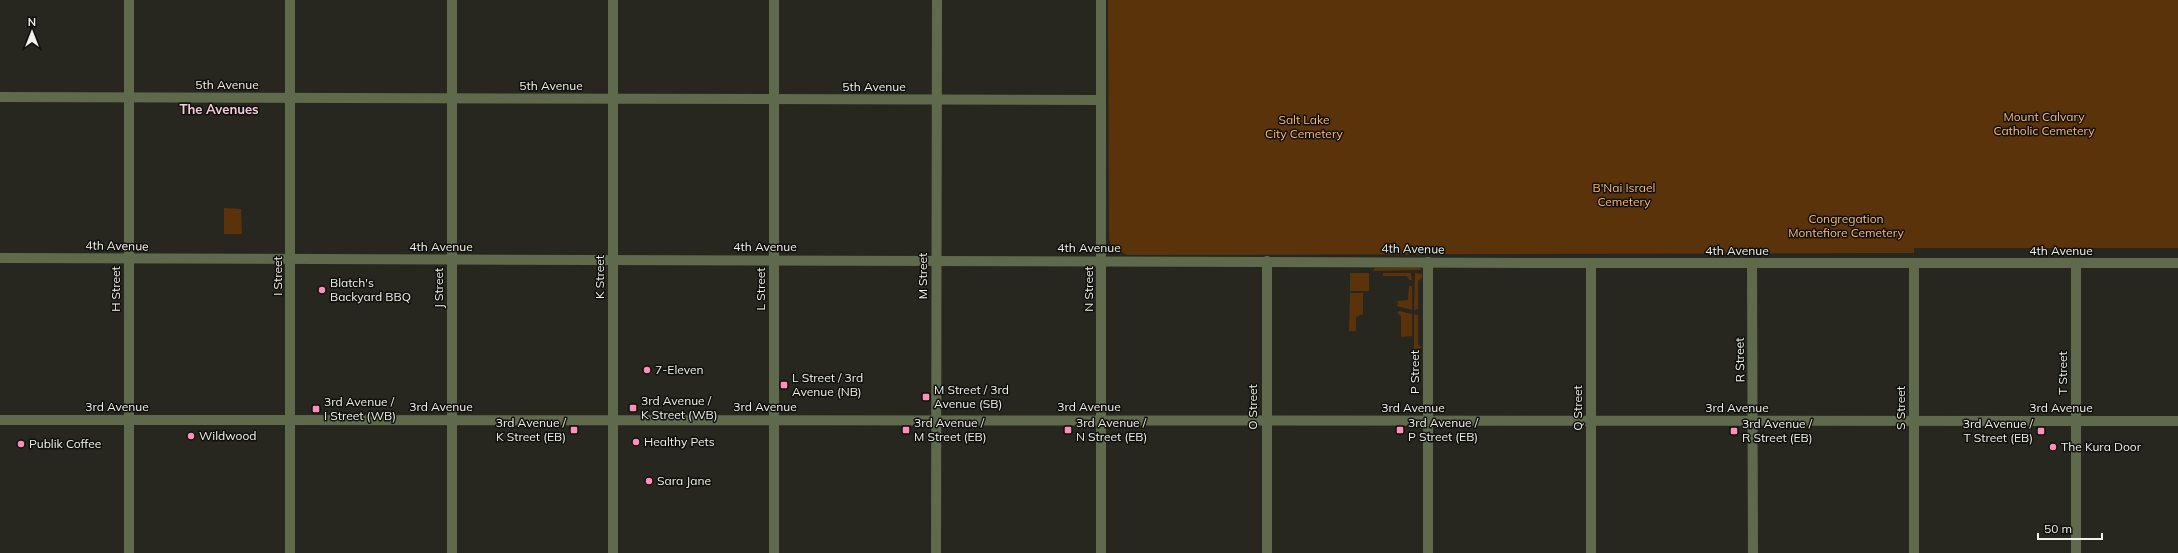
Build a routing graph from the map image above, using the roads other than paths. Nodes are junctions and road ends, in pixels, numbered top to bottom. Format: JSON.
{"nodes":[{"id":1,"x":129,"y":0,"type":"edge"},
{"id":2,"x":290,"y":0,"type":"edge"},
{"id":3,"x":452,"y":0,"type":"edge"},
{"id":4,"x":613,"y":0,"type":"edge"},
{"id":5,"x":774,"y":0,"type":"edge"},
{"id":6,"x":937,"y":0,"type":"edge"},
{"id":7,"x":1101,"y":0,"type":"edge"},
{"id":8,"x":0,"y":97,"type":"edge"},
{"id":9,"x":129,"y":98,"type":"junction"},
{"id":10,"x":290,"y":99,"type":"junction"},
{"id":11,"x":452,"y":99,"type":"junction"},
{"id":12,"x":613,"y":100,"type":"junction"},
{"id":13,"x":774,"y":100,"type":"junction"},
{"id":14,"x":936,"y":100,"type":"junction"},
{"id":15,"x":1101,"y":100,"type":"junction"},
{"id":16,"x":0,"y":258,"type":"edge"},
{"id":17,"x":129,"y":259,"type":"junction"},
{"id":18,"x":291,"y":260,"type":"junction"},
{"id":19,"x":452,"y":260,"type":"junction"},
{"id":20,"x":613,"y":260,"type":"junction"},
{"id":21,"x":774,"y":260,"type":"junction"},
{"id":22,"x":1102,"y":260,"type":"junction"},
{"id":23,"x":936,"y":261,"type":"junction"},
{"id":24,"x":1267,"y":262,"type":"junction"},
{"id":25,"x":1428,"y":262,"type":"junction"},
{"id":26,"x":1591,"y":263,"type":"junction"},
{"id":27,"x":1752,"y":263,"type":"junction"},
{"id":28,"x":1914,"y":263,"type":"junction"},
{"id":29,"x":2178,"y":263,"type":"edge"},
{"id":30,"x":2076,"y":264,"type":"junction"},
{"id":31,"x":0,"y":420,"type":"edge"},
{"id":32,"x":129,"y":420,"type":"junction"},
{"id":33,"x":290,"y":420,"type":"junction"},
{"id":34,"x":452,"y":420,"type":"junction"},
{"id":35,"x":614,"y":420,"type":"junction"},
{"id":36,"x":774,"y":420,"type":"junction"},
{"id":37,"x":936,"y":420,"type":"junction"},
{"id":38,"x":1101,"y":420,"type":"junction"},
{"id":39,"x":1914,"y":420,"type":"junction"},
{"id":40,"x":1266,"y":421,"type":"junction"},
{"id":41,"x":1428,"y":421,"type":"junction"},
{"id":42,"x":1591,"y":421,"type":"junction"},
{"id":43,"x":1753,"y":421,"type":"junction"},
{"id":44,"x":2076,"y":421,"type":"junction"},
{"id":45,"x":2178,"y":421,"type":"edge"},
{"id":46,"x":129,"y":553,"type":"edge"},
{"id":47,"x":290,"y":553,"type":"edge"},
{"id":48,"x":452,"y":553,"type":"edge"},
{"id":49,"x":613,"y":553,"type":"edge"},
{"id":50,"x":774,"y":553,"type":"edge"},
{"id":51,"x":936,"y":553,"type":"edge"},
{"id":52,"x":1101,"y":553,"type":"edge"},
{"id":53,"x":1267,"y":553,"type":"edge"},
{"id":54,"x":1428,"y":553,"type":"edge"},
{"id":55,"x":1591,"y":553,"type":"edge"},
{"id":56,"x":1753,"y":553,"type":"edge"},
{"id":57,"x":1914,"y":553,"type":"edge"},
{"id":58,"x":2076,"y":553,"type":"edge"}],
"edges":[{"from":1,"to":9,"type":"street","name":"H Street"},
{"from":2,"to":10,"type":"street","name":"I Street"},
{"from":3,"to":11,"type":"street","name":"J Street"},
{"from":4,"to":12,"type":"street","name":"K Street"},
{"from":5,"to":13,"type":"street","name":"L Street"},
{"from":6,"to":14,"type":"street","name":"M Street"},
{"from":7,"to":15,"type":"street","name":"N Street"},
{"from":8,"to":9,"type":"street","name":"5th Avenue"},
{"from":9,"to":10,"type":"street","name":"5th Avenue"},
{"from":9,"to":17,"type":"street","name":"H Street"},
{"from":10,"to":11,"type":"street","name":"5th Avenue"},
{"from":10,"to":18,"type":"street","name":"I Street"},
{"from":11,"to":12,"type":"street","name":"5th Avenue"},
{"from":11,"to":19,"type":"street","name":"J Street"},
{"from":12,"to":13,"type":"street","name":"5th Avenue"},
{"from":12,"to":20,"type":"street","name":"K Street"},
{"from":13,"to":14,"type":"street","name":"5th Avenue"},
{"from":13,"to":21,"type":"street","name":"L Street"},
{"from":14,"to":15,"type":"street","name":"5th Avenue"},
{"from":14,"to":23,"type":"street","name":"M Street"},
{"from":15,"to":22,"type":"street","name":"N Street"},
{"from":16,"to":17,"type":"street","name":"4th Avenue"},
{"from":17,"to":18,"type":"street","name":"4th Avenue"},
{"from":17,"to":32,"type":"street","name":"H Street"},
{"from":18,"to":19,"type":"street","name":"4th Avenue"},
{"from":18,"to":33,"type":"street","name":"I Street"},
{"from":19,"to":20,"type":"street","name":"4th Avenue"},
{"from":19,"to":34,"type":"street","name":"J Street"},
{"from":20,"to":21,"type":"street","name":"4th Avenue"},
{"from":20,"to":35,"type":"street","name":"K Street"},
{"from":21,"to":23,"type":"street","name":"4th Avenue"},
{"from":21,"to":36,"type":"street","name":"L Street"},
{"from":22,"to":23,"type":"street","name":"4th Avenue"},
{"from":22,"to":24,"type":"street","name":"4th Avenue"},
{"from":22,"to":38,"type":"street","name":"N Street"},
{"from":23,"to":37,"type":"street","name":"M Street"},
{"from":24,"to":25,"type":"street","name":"4th Avenue"},
{"from":24,"to":40,"type":"street","name":"O Street"},
{"from":25,"to":26,"type":"street","name":"4th Avenue"},
{"from":25,"to":41,"type":"street","name":"P Street"},
{"from":26,"to":27,"type":"street","name":"4th Avenue"},
{"from":26,"to":42,"type":"street","name":"Q Street"},
{"from":27,"to":28,"type":"street","name":"4th Avenue"},
{"from":27,"to":43,"type":"street","name":"R Street"},
{"from":28,"to":30,"type":"street","name":"4th Avenue"},
{"from":28,"to":39,"type":"street","name":"S Street"},
{"from":29,"to":30,"type":"street","name":"4th Avenue"},
{"from":30,"to":44,"type":"street","name":"T Street"},
{"from":31,"to":32,"type":"street","name":"3rd Avenue"},
{"from":32,"to":33,"type":"street","name":"3rd Avenue"},
{"from":32,"to":46,"type":"street","name":"H Street"},
{"from":33,"to":34,"type":"street","name":"3rd Avenue"},
{"from":33,"to":47,"type":"street","name":"I Street"},
{"from":34,"to":35,"type":"street","name":"3rd Avenue"},
{"from":34,"to":48,"type":"street","name":"J Street"},
{"from":35,"to":36,"type":"street","name":"3rd Avenue"},
{"from":35,"to":49,"type":"street","name":"K Street"},
{"from":36,"to":37,"type":"street","name":"3rd Avenue"},
{"from":36,"to":50,"type":"street","name":"L Street"},
{"from":37,"to":38,"type":"street","name":"3rd Avenue"},
{"from":37,"to":51,"type":"street","name":"M Street"},
{"from":38,"to":40,"type":"street","name":"3rd Avenue"},
{"from":38,"to":52,"type":"street","name":"N Street"},
{"from":39,"to":43,"type":"street","name":"3rd Avenue"},
{"from":39,"to":44,"type":"street","name":"3rd Avenue"},
{"from":39,"to":57,"type":"street","name":"S Street"},
{"from":40,"to":41,"type":"street","name":"3rd Avenue"},
{"from":40,"to":53,"type":"street","name":"O Street"},
{"from":41,"to":42,"type":"street","name":"3rd Avenue"},
{"from":41,"to":54,"type":"street","name":"P Street"},
{"from":42,"to":43,"type":"street","name":"3rd Avenue"},
{"from":42,"to":55,"type":"street","name":"Q Street"},
{"from":43,"to":56,"type":"street","name":"R Street"},
{"from":44,"to":45,"type":"street","name":"3rd Avenue"},
{"from":44,"to":58,"type":"street","name":"T Street"}]}
